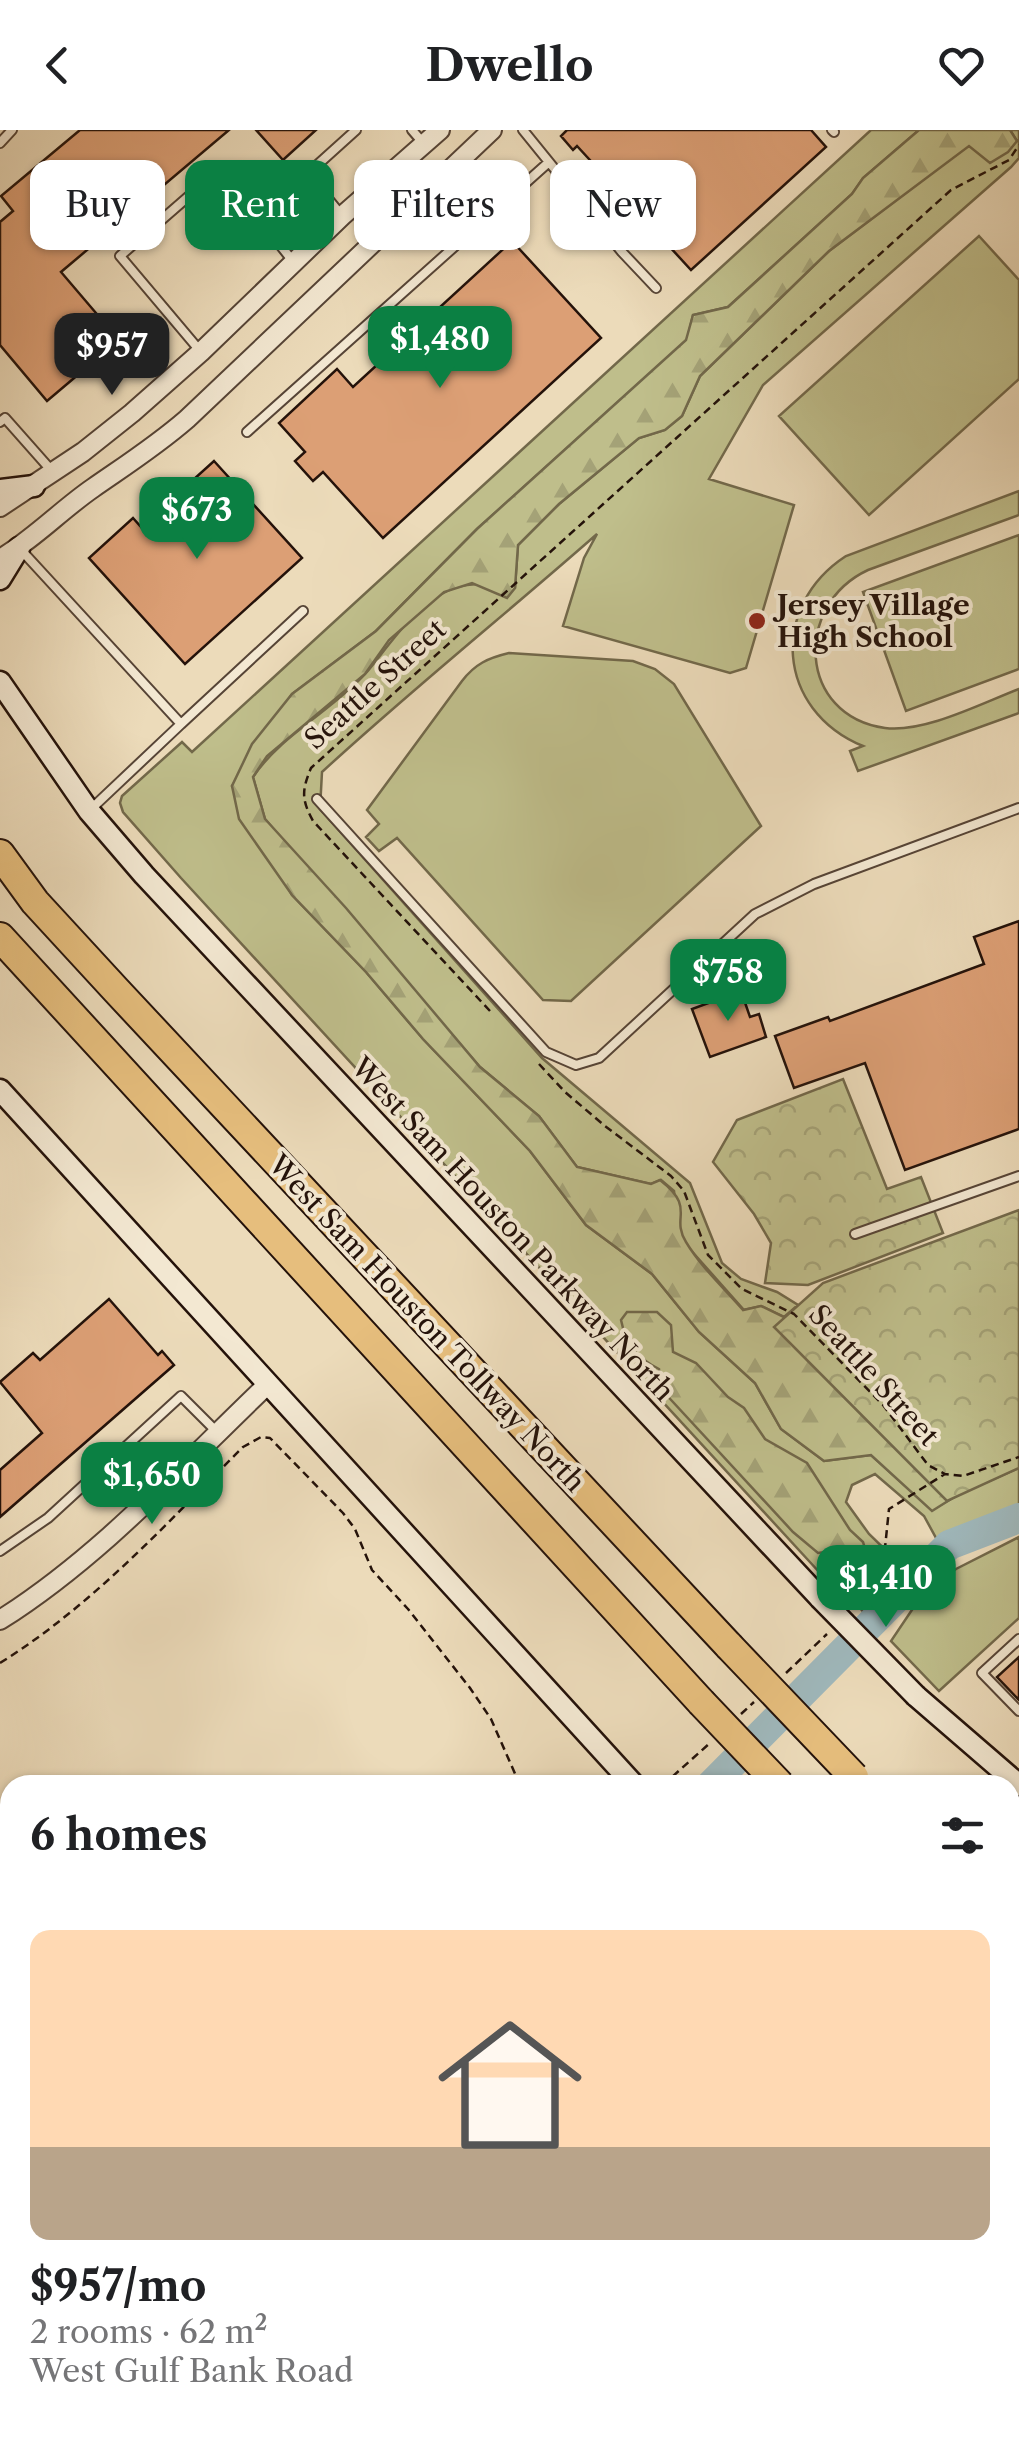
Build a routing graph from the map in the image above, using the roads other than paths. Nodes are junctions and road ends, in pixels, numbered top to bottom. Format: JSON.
{"nodes":[{"id":1,"x":12,"y":130,"type":"edge"},
{"id":2,"x":356,"y":130,"type":"edge"},
{"id":3,"x":440,"y":130,"type":"edge"},
{"id":4,"x":492,"y":130,"type":"edge"},
{"id":5,"x":523,"y":130,"type":"edge"},
{"id":6,"x":418,"y":137,"type":"edge"},
{"id":7,"x":0,"y":142,"type":"edge"},
{"id":8,"x":549,"y":162,"type":"junction"},
{"id":9,"x":342,"y":216,"type":"junction"},
{"id":10,"x":294,"y":262,"type":"junction"},
{"id":11,"x":656,"y":288,"type":"dead end"},
{"id":12,"x":201,"y":352,"type":"junction"},
{"id":13,"x":0,"y":422,"type":"edge"},
{"id":14,"x":247,"y":432,"type":"dead end"},
{"id":15,"x":53,"y":472,"type":"junction"},
{"id":16,"x":34,"y":486,"type":"junction"},
{"id":17,"x":0,"y":490,"type":"edge"},
{"id":18,"x":0,"y":507,"type":"edge"},
{"id":19,"x":19,"y":548,"type":"junction"},
{"id":20,"x":0,"y":559,"type":"edge"},
{"id":21,"x":0,"y":580,"type":"edge"},
{"id":22,"x":303,"y":612,"type":"dead end"},
{"id":23,"x":0,"y":682,"type":"edge"},
{"id":24,"x":181,"y":724,"type":"junction"},
{"id":25,"x":316,"y":800,"type":"dead end"},
{"id":26,"x":1019,"y":808,"type":"edge"},
{"id":27,"x":89,"y":811,"type":"junction"},
{"id":28,"x":0,"y":854,"type":"edge"},
{"id":29,"x":0,"y":937,"type":"edge"},
{"id":30,"x":0,"y":1090,"type":"edge"},
{"id":31,"x":1019,"y":1176,"type":"edge"},
{"id":32,"x":855,"y":1234,"type":"dead end"},
{"id":33,"x":266,"y":1386,"type":"junction"},
{"id":34,"x":218,"y":1432,"type":"junction"},
{"id":35,"x":0,"y":1551,"type":"edge"},
{"id":36,"x":0,"y":1620,"type":"edge"},
{"id":37,"x":1019,"y":1639,"type":"edge"},
{"id":38,"x":1019,"y":1710,"type":"edge"},
{"id":39,"x":625,"y":1775,"type":"edge"},
{"id":40,"x":770,"y":1775,"type":"edge"},
{"id":41,"x":852,"y":1775,"type":"edge"},
{"id":42,"x":1007,"y":1775,"type":"edge"}],
"edges":[{"from":1,"to":7,"type":"lane"},
{"from":2,"to":9,"type":"lane"},
{"from":3,"to":6,"type":"street"},
{"from":4,"to":19,"type":"street"},
{"from":5,"to":8,"type":"lane"},
{"from":6,"to":9,"type":"street"},
{"from":8,"to":11,"type":"lane"},
{"from":8,"to":14,"type":"lane"},
{"from":9,"to":10,"type":"street"},
{"from":10,"to":12,"type":"street"},
{"from":10,"to":12,"type":"lane"},
{"from":12,"to":15,"type":"street"},
{"from":13,"to":15,"type":"lane"},
{"from":15,"to":16,"type":"street"},
{"from":16,"to":17,"type":"main road"},
{"from":16,"to":18,"type":"street"},
{"from":19,"to":20,"type":"street"},
{"from":19,"to":21,"type":"main road"},
{"from":19,"to":24,"type":"lane"},
{"from":22,"to":24,"type":"lane"},
{"from":23,"to":27,"type":"main road","name":"West Sam Houston Parkway North"},
{"from":24,"to":27,"type":"lane"},
{"from":25,"to":26,"type":"lane"},
{"from":27,"to":42,"type":"main road","name":"West Sam Houston Parkway North","bridge":true},
{"from":28,"to":41,"type":"highway","name":"West Sam Houston Tollway North","bridge":true},
{"from":29,"to":40,"type":"highway","name":"West Sam Houston Tollway North","bridge":true},
{"from":30,"to":33,"type":"main road"},
{"from":31,"to":32,"type":"lane"},
{"from":33,"to":34,"type":"street"},
{"from":33,"to":39,"type":"main road"},
{"from":34,"to":35,"type":"lane"},
{"from":34,"to":36,"type":"street"},
{"from":37,"to":38,"type":"lane"}]}
